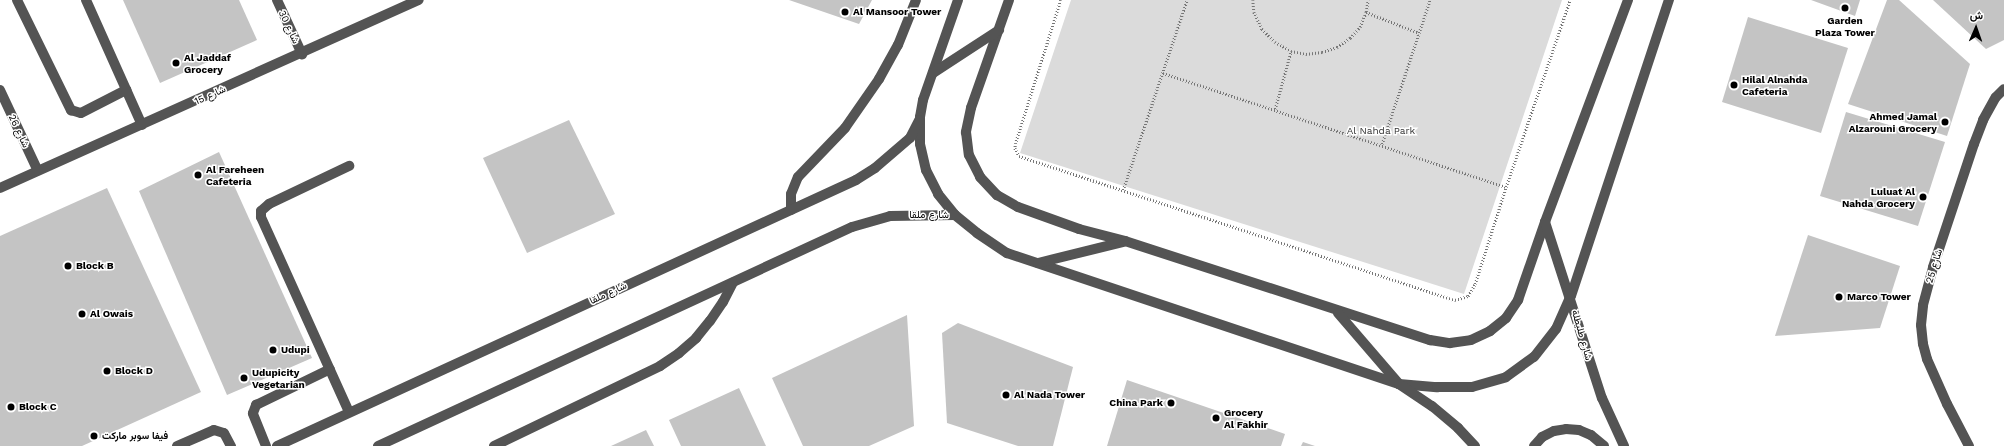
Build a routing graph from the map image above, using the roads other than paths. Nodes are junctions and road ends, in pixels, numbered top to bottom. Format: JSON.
{"nodes":[{"id":1,"x":16,"y":0,"type":"edge"},
{"id":2,"x":86,"y":0,"type":"edge"},
{"id":3,"x":277,"y":0,"type":"edge"},
{"id":4,"x":419,"y":0,"type":"edge"},
{"id":5,"x":916,"y":0,"type":"edge"},
{"id":6,"x":958,"y":0,"type":"edge"},
{"id":7,"x":1009,"y":0,"type":"edge"},
{"id":8,"x":1628,"y":0,"type":"edge"},
{"id":9,"x":1669,"y":0,"type":"edge"},
{"id":10,"x":999,"y":30,"type":"junction"},
{"id":11,"x":302,"y":54,"type":"junction"},
{"id":12,"x":933,"y":73,"type":"junction"},
{"id":13,"x":2004,"y":89,"type":"edge"},
{"id":14,"x":0,"y":90,"type":"edge"},
{"id":15,"x":126,"y":90,"type":"junction"},
{"id":16,"x":920,"y":117,"type":"junction"},
{"id":17,"x":142,"y":125,"type":"junction"},
{"id":18,"x":349,"y":166,"type":"dead end"},
{"id":19,"x":38,"y":171,"type":"junction"},
{"id":20,"x":0,"y":188,"type":"edge"},
{"id":21,"x":791,"y":210,"type":"junction"},
{"id":22,"x":955,"y":215,"type":"junction"},
{"id":23,"x":1545,"y":222,"type":"junction"},
{"id":24,"x":1125,"y":241,"type":"junction"},
{"id":25,"x":1038,"y":264,"type":"junction"},
{"id":26,"x":732,"y":282,"type":"junction"},
{"id":27,"x":1571,"y":296,"type":"junction"},
{"id":28,"x":1336,"y":311,"type":"junction"},
{"id":29,"x":330,"y":369,"type":"junction"},
{"id":30,"x":1399,"y":384,"type":"junction"},
{"id":31,"x":348,"y":412,"type":"junction"},
{"id":32,"x":177,"y":446,"type":"edge"},
{"id":33,"x":230,"y":446,"type":"edge"},
{"id":34,"x":266,"y":446,"type":"edge"},
{"id":35,"x":277,"y":446,"type":"edge"},
{"id":36,"x":378,"y":446,"type":"edge"},
{"id":37,"x":494,"y":446,"type":"edge"},
{"id":38,"x":1475,"y":446,"type":"edge"},
{"id":39,"x":1534,"y":446,"type":"edge"},
{"id":40,"x":1604,"y":446,"type":"edge"},
{"id":41,"x":1624,"y":446,"type":"edge"},
{"id":42,"x":1970,"y":446,"type":"edge"}],
"edges":[{"from":1,"to":15,"type":"street"},
{"from":2,"to":15,"type":"street"},
{"from":3,"to":11,"type":"street","name":"شارع 30"},
{"from":4,"to":11,"type":"street","name":"شارع 15"},
{"from":5,"to":21,"type":"street"},
{"from":6,"to":12,"type":"street"},
{"from":7,"to":10,"type":"street"},
{"from":8,"to":23,"type":"street"},
{"from":9,"to":27,"type":"street"},
{"from":10,"to":12,"type":"street"},
{"from":10,"to":24,"type":"street"},
{"from":11,"to":17,"type":"street","name":"شارع 15"},
{"from":12,"to":16,"type":"street"},
{"from":13,"to":42,"type":"street","name":"شارع 25"},
{"from":14,"to":19,"type":"street","name":"شارع 26"},
{"from":15,"to":17,"type":"street"},
{"from":16,"to":21,"type":"street","name":"شارع ملقا"},
{"from":16,"to":22,"type":"street"},
{"from":17,"to":19,"type":"street","name":"شارع 15"},
{"from":18,"to":29,"type":"street"},
{"from":19,"to":20,"type":"street","name":"شارع 15"},
{"from":21,"to":31,"type":"street","name":"شارع ملقا"},
{"from":22,"to":25,"type":"street"},
{"from":22,"to":26,"type":"street","name":"شارع ملقا"},
{"from":23,"to":27,"type":"street","name":"شارع طليطلة"},
{"from":23,"to":28,"type":"street"},
{"from":24,"to":25,"type":"street"},
{"from":24,"to":28,"type":"street"},
{"from":25,"to":30,"type":"street"},
{"from":26,"to":36,"type":"street","name":"شارع ملقا"},
{"from":26,"to":37,"type":"street"},
{"from":27,"to":30,"type":"street"},
{"from":27,"to":41,"type":"street","name":"شارع طليطلة"},
{"from":28,"to":30,"type":"street"},
{"from":29,"to":31,"type":"street"},
{"from":29,"to":34,"type":"street"},
{"from":30,"to":38,"type":"street"},
{"from":31,"to":35,"type":"street","name":"شارع ملقا"},
{"from":32,"to":33,"type":"street"},
{"from":39,"to":40,"type":"street"}]}
